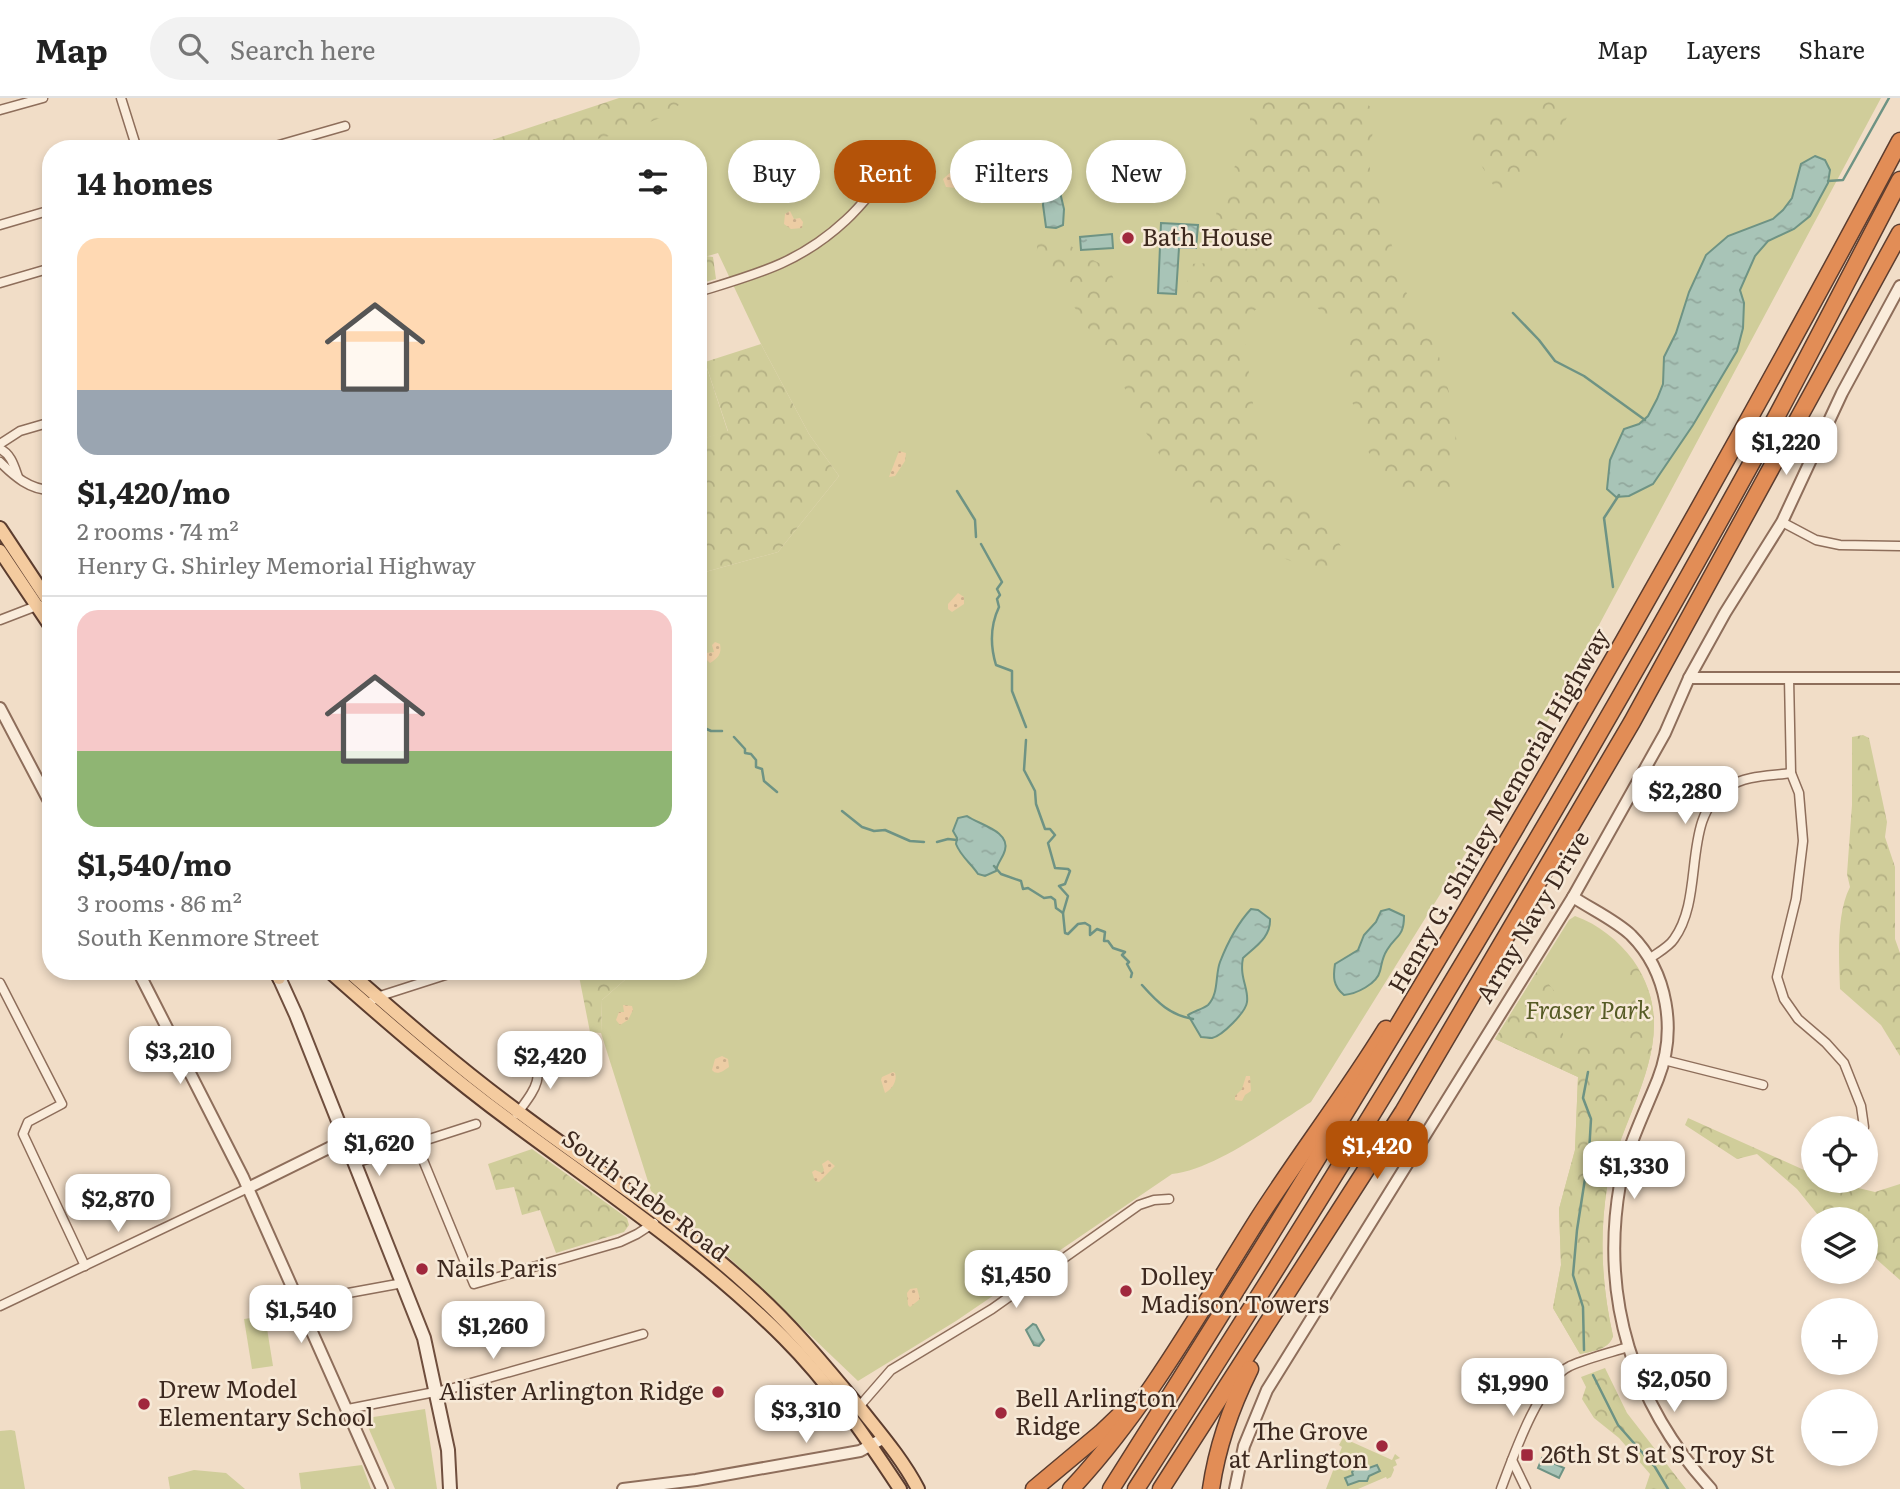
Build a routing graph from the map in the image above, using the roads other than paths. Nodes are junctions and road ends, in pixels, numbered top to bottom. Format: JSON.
{"nodes":[{"id":1,"x":43,"y":98,"type":"edge"},
{"id":2,"x":121,"y":98,"type":"edge"},
{"id":3,"x":0,"y":110,"type":"edge"},
{"id":4,"x":345,"y":127,"type":"dead end"},
{"id":5,"x":133,"y":140,"type":"edge"},
{"id":6,"x":298,"y":140,"type":"edge"},
{"id":7,"x":1900,"y":141,"type":"edge"},
{"id":8,"x":1900,"y":180,"type":"edge"},
{"id":9,"x":863,"y":203,"type":"edge"},
{"id":10,"x":42,"y":213,"type":"edge"},
{"id":11,"x":0,"y":225,"type":"edge"},
{"id":12,"x":1900,"y":233,"type":"edge"},
{"id":13,"x":42,"y":271,"type":"edge"},
{"id":14,"x":0,"y":283,"type":"edge"},
{"id":15,"x":1900,"y":286,"type":"edge"},
{"id":16,"x":707,"y":289,"type":"edge"},
{"id":17,"x":1895,"y":307,"type":"edge"},
{"id":18,"x":42,"y":425,"type":"edge"},
{"id":19,"x":0,"y":446,"type":"edge"},
{"id":20,"x":0,"y":462,"type":"edge"},
{"id":21,"x":18,"y":477,"type":"junction"},
{"id":22,"x":42,"y":489,"type":"edge"},
{"id":23,"x":1782,"y":522,"type":"junction"},
{"id":24,"x":0,"y":528,"type":"edge"},
{"id":25,"x":1900,"y":546,"type":"edge"},
{"id":26,"x":0,"y":551,"type":"edge"},
{"id":27,"x":42,"y":599,"type":"edge"},
{"id":28,"x":42,"y":600,"type":"edge"},
{"id":29,"x":42,"y":605,"type":"edge"},
{"id":30,"x":0,"y":620,"type":"edge"},
{"id":31,"x":1689,"y":678,"type":"junction"},
{"id":32,"x":1789,"y":678,"type":"junction"},
{"id":33,"x":1900,"y":678,"type":"edge"},
{"id":34,"x":0,"y":708,"type":"edge"},
{"id":35,"x":1791,"y":773,"type":"junction"},
{"id":36,"x":42,"y":788,"type":"edge"},
{"id":37,"x":1538,"y":792,"type":"junction"},
{"id":38,"x":1573,"y":897,"type":"junction"},
{"id":39,"x":1649,"y":959,"type":"junction"},
{"id":40,"x":143,"y":980,"type":"edge"},
{"id":41,"x":281,"y":980,"type":"edge"},
{"id":42,"x":342,"y":980,"type":"edge"},
{"id":43,"x":355,"y":980,"type":"edge"},
{"id":44,"x":432,"y":980,"type":"edge"},
{"id":45,"x":0,"y":982,"type":"edge"},
{"id":46,"x":372,"y":1001,"type":"junction"},
{"id":47,"x":534,"y":1047,"type":"dead end"},
{"id":48,"x":1664,"y":1060,"type":"junction"},
{"id":49,"x":1763,"y":1085,"type":"dead end"},
{"id":50,"x":1862,"y":1116,"type":"edge"},
{"id":51,"x":515,"y":1117,"type":"junction"},
{"id":52,"x":476,"y":1124,"type":"dead end"},
{"id":53,"x":345,"y":1140,"type":"junction"},
{"id":54,"x":416,"y":1143,"type":"junction"},
{"id":55,"x":355,"y":1163,"type":"junction"},
{"id":56,"x":248,"y":1188,"type":"junction"},
{"id":57,"x":1169,"y":1199,"type":"dead end"},
{"id":58,"x":656,"y":1221,"type":"junction"},
{"id":59,"x":85,"y":1266,"type":"junction"},
{"id":60,"x":403,"y":1283,"type":"junction"},
{"id":61,"x":299,"y":1302,"type":"junction"},
{"id":62,"x":0,"y":1306,"type":"edge"},
{"id":63,"x":1280,"y":1306,"type":"junction"},
{"id":64,"x":643,"y":1334,"type":"dead end"},
{"id":65,"x":1185,"y":1335,"type":"junction"},
{"id":66,"x":1628,"y":1347,"type":"junction"},
{"id":67,"x":436,"y":1392,"type":"junction"},
{"id":68,"x":348,"y":1409,"type":"junction"},
{"id":69,"x":855,"y":1412,"type":"junction"},
{"id":70,"x":884,"y":1438,"type":"junction"},
{"id":71,"x":872,"y":1446,"type":"junction"},
{"id":72,"x":1512,"y":1460,"type":"junction"},
{"id":73,"x":382,"y":1489,"type":"edge"},
{"id":74,"x":450,"y":1489,"type":"edge"},
{"id":75,"x":623,"y":1489,"type":"edge"},
{"id":76,"x":900,"y":1489,"type":"edge"},
{"id":77,"x":918,"y":1489,"type":"edge"},
{"id":78,"x":1034,"y":1489,"type":"edge"},
{"id":79,"x":1071,"y":1489,"type":"edge"},
{"id":80,"x":1111,"y":1489,"type":"edge"},
{"id":81,"x":1136,"y":1489,"type":"edge"},
{"id":82,"x":1161,"y":1489,"type":"edge"},
{"id":83,"x":1211,"y":1489,"type":"edge"},
{"id":84,"x":1235,"y":1489,"type":"edge"},
{"id":85,"x":1501,"y":1489,"type":"edge"},
{"id":86,"x":1526,"y":1489,"type":"edge"},
{"id":87,"x":1711,"y":1489,"type":"edge"}],
"edges":[{"from":1,"to":3,"type":"street"},
{"from":2,"to":5,"type":"street"},
{"from":4,"to":6,"type":"street"},
{"from":7,"to":37,"type":"highway","name":"Henry G. Shirley Memorial Highway"},
{"from":8,"to":81,"type":"highway"},
{"from":9,"to":16,"type":"street"},
{"from":10,"to":11,"type":"street"},
{"from":12,"to":63,"type":"highway"},
{"from":13,"to":14,"type":"street"},
{"from":15,"to":17,"type":"street","name":"Army Navy Drive"},
{"from":17,"to":23,"type":"street","name":"Army Navy Drive"},
{"from":18,"to":19,"type":"street"},
{"from":19,"to":21,"type":"street"},
{"from":20,"to":21,"type":"street"},
{"from":21,"to":22,"type":"street"},
{"from":23,"to":25,"type":"street"},
{"from":23,"to":31,"type":"street","name":"Army Navy Drive"},
{"from":24,"to":27,"type":"main road"},
{"from":26,"to":28,"type":"main road"},
{"from":29,"to":30,"type":"street"},
{"from":31,"to":32,"type":"street"},
{"from":31,"to":38,"type":"street","name":"Army Navy Drive"},
{"from":32,"to":33,"type":"street"},
{"from":32,"to":35,"type":"street"},
{"from":34,"to":36,"type":"street"},
{"from":35,"to":39,"type":"street"},
{"from":35,"to":50,"type":"street"},
{"from":37,"to":65,"type":"highway"},
{"from":37,"to":80,"type":"highway","name":"Henry G. Shirley Memorial Highway"},
{"from":38,"to":39,"type":"street"},
{"from":38,"to":84,"type":"street","name":"Army Navy Drive"},
{"from":39,"to":48,"type":"street"},
{"from":40,"to":56,"type":"street"},
{"from":41,"to":53,"type":"main road"},
{"from":42,"to":46,"type":"main road","name":"South Glebe Road"},
{"from":43,"to":46,"type":"main road","name":"South Glebe Road"},
{"from":44,"to":46,"type":"street"},
{"from":45,"to":59,"type":"street"},
{"from":46,"to":51,"type":"main road","name":"South Glebe Road"},
{"from":47,"to":51,"type":"street"},
{"from":48,"to":49,"type":"street"},
{"from":48,"to":66,"type":"street"},
{"from":51,"to":58,"type":"main road","name":"South Glebe Road"},
{"from":52,"to":54,"type":"street"},
{"from":53,"to":55,"type":"main road"},
{"from":53,"to":56,"type":"street"},
{"from":54,"to":55,"type":"street"},
{"from":54,"to":58,"type":"street"},
{"from":55,"to":60,"type":"main road"},
{"from":56,"to":59,"type":"street"},
{"from":56,"to":61,"type":"street"},
{"from":57,"to":69,"type":"street"},
{"from":58,"to":69,"type":"main road","name":"South Glebe Road"},
{"from":59,"to":62,"type":"street"},
{"from":60,"to":61,"type":"street"},
{"from":60,"to":67,"type":"main road"},
{"from":61,"to":68,"type":"street"},
{"from":63,"to":82,"type":"highway"},
{"from":63,"to":83,"type":"highway"},
{"from":64,"to":67,"type":"street"},
{"from":65,"to":78,"type":"highway"},
{"from":65,"to":79,"type":"highway"},
{"from":66,"to":72,"type":"street"},
{"from":66,"to":87,"type":"street"},
{"from":67,"to":68,"type":"street"},
{"from":67,"to":74,"type":"main road"},
{"from":68,"to":73,"type":"street"},
{"from":69,"to":70,"type":"main road","name":"South Glebe Road"},
{"from":69,"to":71,"type":"main road","name":"South Glebe Road"},
{"from":70,"to":71,"type":"street"},
{"from":70,"to":77,"type":"main road","name":"South Glebe Road"},
{"from":71,"to":75,"type":"street"},
{"from":71,"to":76,"type":"main road","name":"South Glebe Road"},
{"from":72,"to":85,"type":"street"},
{"from":72,"to":86,"type":"street"}]}
